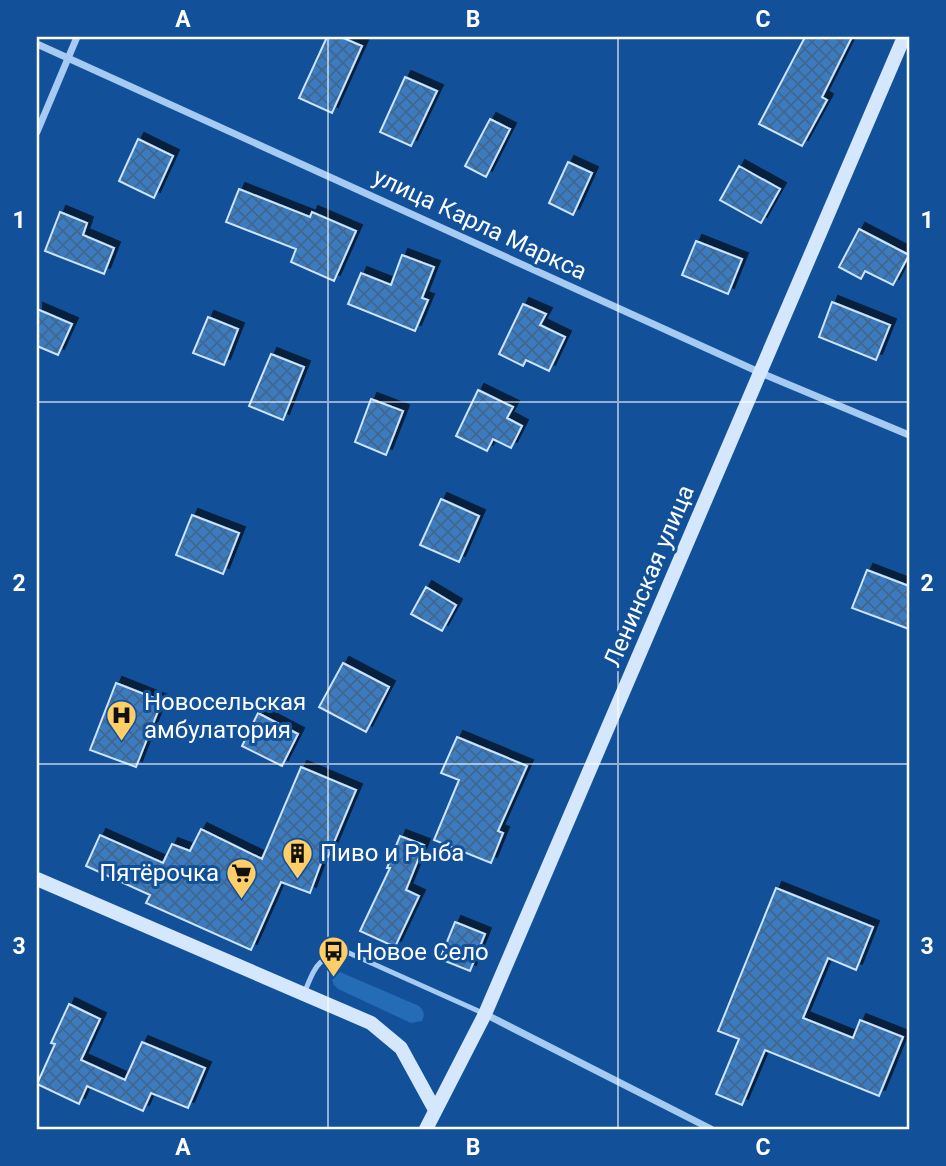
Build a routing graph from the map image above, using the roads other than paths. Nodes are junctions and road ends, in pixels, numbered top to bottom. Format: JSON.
{"nodes":[{"id":1,"x":77,"y":37,"type":"edge"},
{"id":2,"x":904,"y":37,"type":"edge"},
{"id":3,"x":37,"y":44,"type":"edge"},
{"id":4,"x":68,"y":57,"type":"junction"},
{"id":5,"x":37,"y":132,"type":"edge"},
{"id":6,"x":761,"y":373,"type":"junction"},
{"id":7,"x":909,"y":435,"type":"edge"},
{"id":8,"x":37,"y":879,"type":"edge"},
{"id":9,"x":303,"y":995,"type":"junction"},
{"id":10,"x":485,"y":1014,"type":"junction"},
{"id":11,"x":435,"y":1110,"type":"junction"},
{"id":12,"x":426,"y":1129,"type":"edge"},
{"id":13,"x":711,"y":1129,"type":"edge"}],
"edges":[{"from":1,"to":4,"type":"street"},
{"from":2,"to":6,"type":"street","name":"Ленинская улица"},
{"from":3,"to":4,"type":"street","name":"улица Карла Маркса"},
{"from":4,"to":5,"type":"street"},
{"from":4,"to":6,"type":"street","name":"улица Карла Маркса"},
{"from":6,"to":7,"type":"street","name":"улица Карла Маркса"},
{"from":6,"to":10,"type":"street","name":"Ленинская улица"},
{"from":8,"to":9,"type":"street"},
{"from":9,"to":10,"type":"lane"},
{"from":9,"to":11,"type":"street"},
{"from":10,"to":11,"type":"street","name":"Ленинская улица"},
{"from":10,"to":13,"type":"street"},
{"from":11,"to":12,"type":"street","name":"Ленинская улица"}]}
